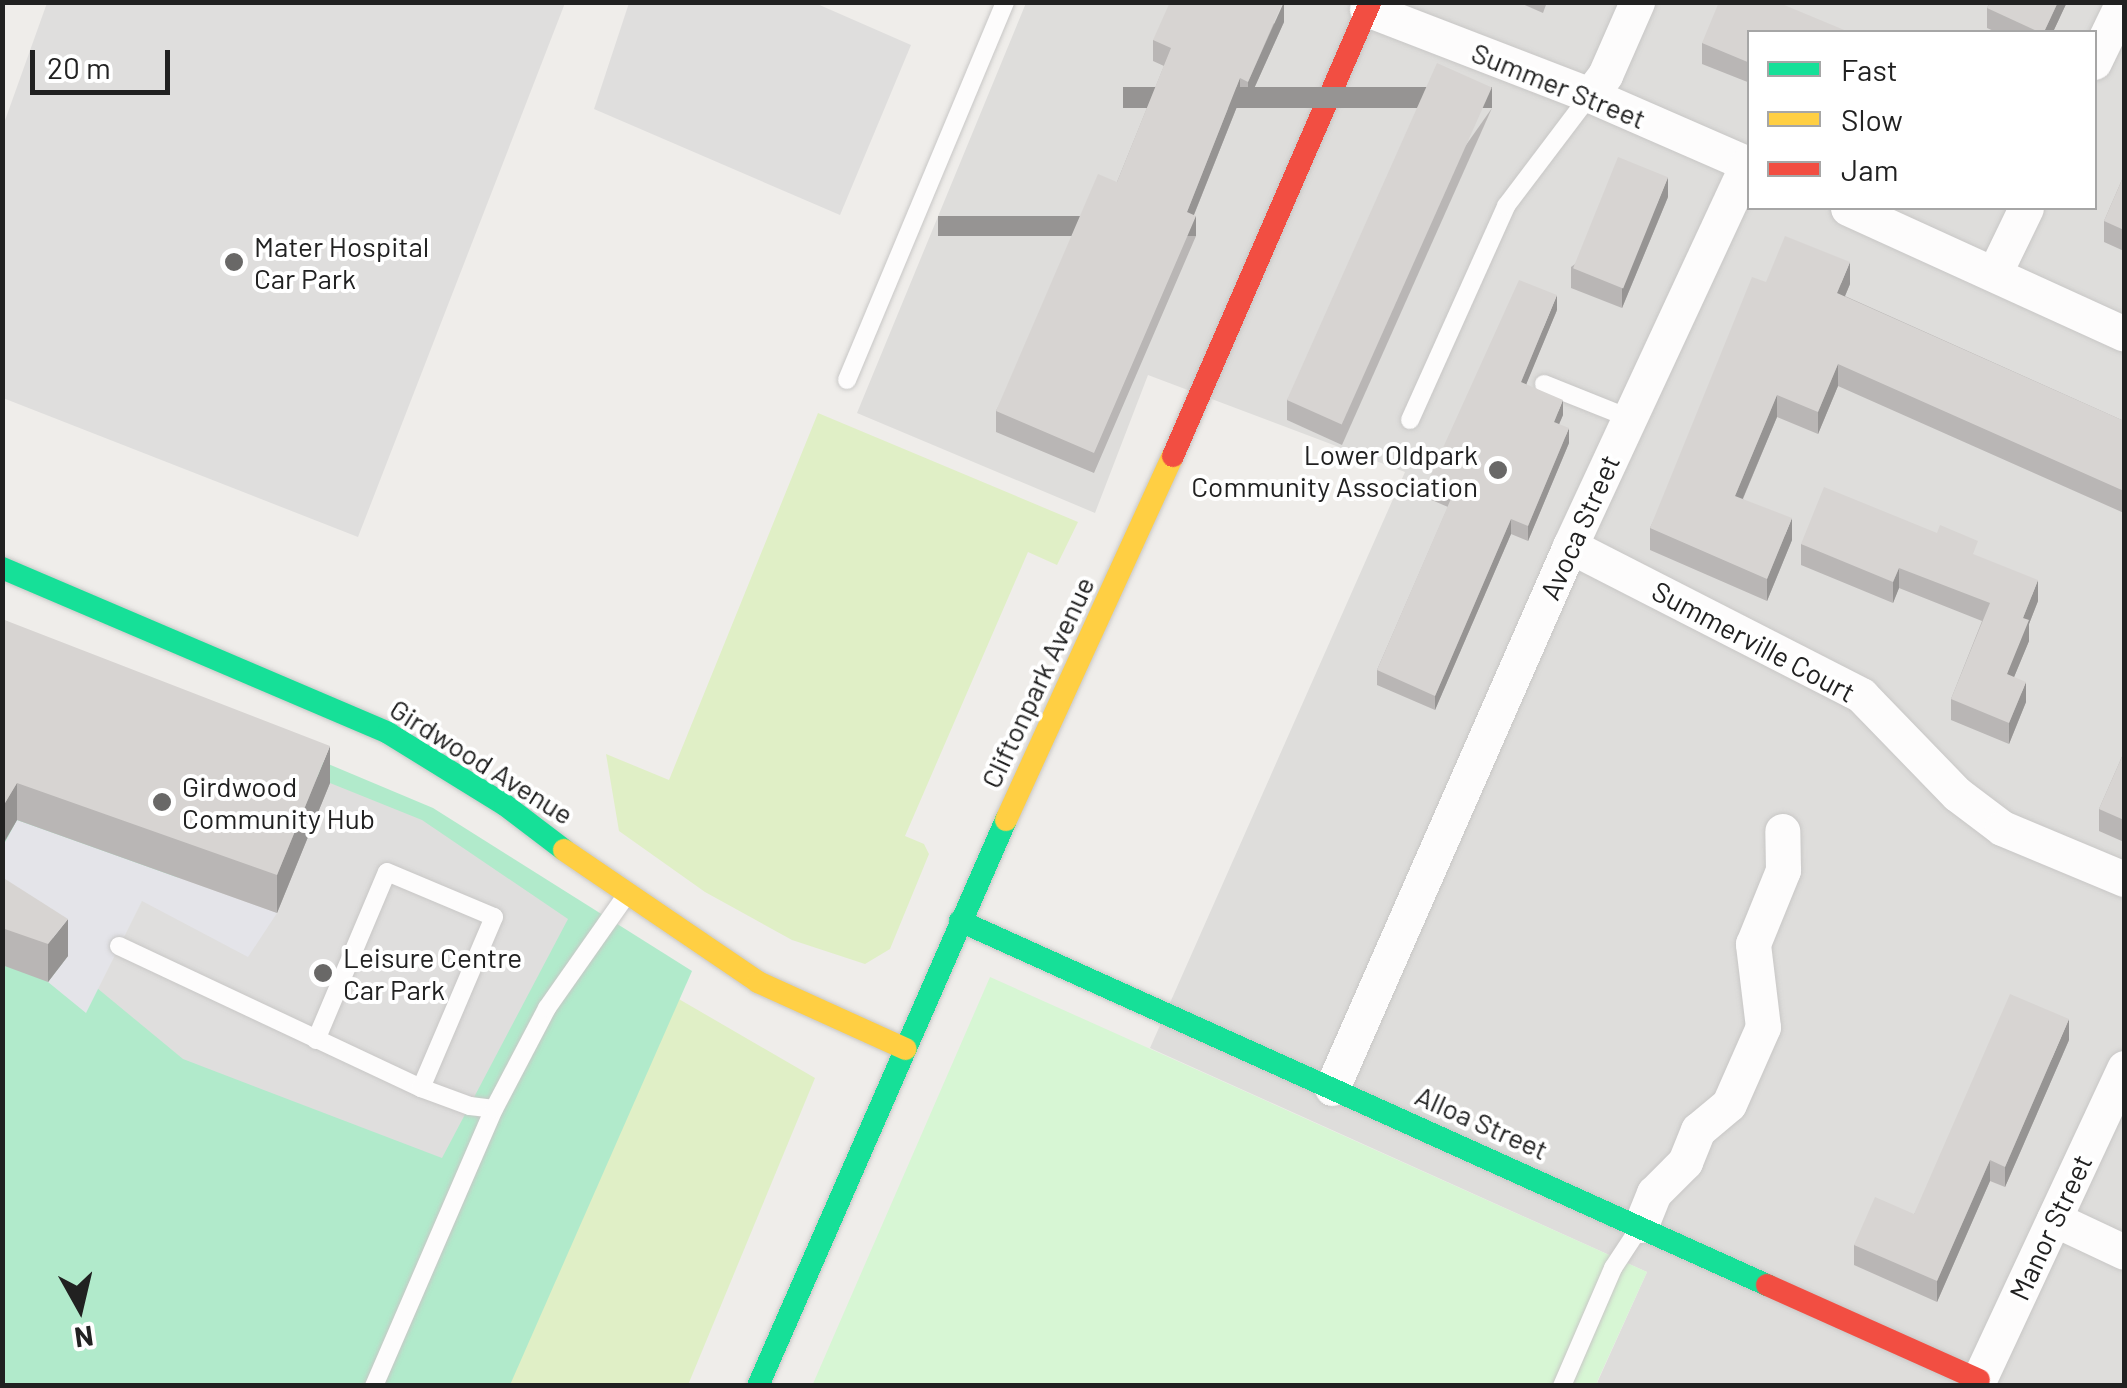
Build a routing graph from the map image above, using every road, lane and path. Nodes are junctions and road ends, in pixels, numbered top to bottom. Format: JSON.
{"nodes":[{"id":1,"x":1005,"y":2,"type":"edge"},
{"id":2,"x":1637,"y":2,"type":"edge"},
{"id":3,"x":2122,"y":2,"type":"edge"},
{"id":4,"x":1363,"y":5,"type":"edge"},
{"id":5,"x":2097,"y":56,"type":"edge"},
{"id":6,"x":1590,"y":95,"type":"junction"},
{"id":7,"x":1747,"y":164,"type":"edge"},
{"id":8,"x":1747,"y":166,"type":"edge"},
{"id":9,"x":1853,"y":210,"type":"edge"},
{"id":10,"x":2025,"y":210,"type":"edge"},
{"id":11,"x":1995,"y":272,"type":"junction"},
{"id":12,"x":2124,"y":334,"type":"edge"},
{"id":13,"x":847,"y":380,"type":"dead end"},
{"id":14,"x":1544,"y":384,"type":"dead end"},
{"id":15,"x":1629,"y":418,"type":"junction"},
{"id":16,"x":1410,"y":420,"type":"dead end"},
{"id":17,"x":1570,"y":546,"type":"junction"},
{"id":18,"x":2,"y":568,"type":"edge"},
{"id":19,"x":1782,"y":831,"type":"dead end"},
{"id":20,"x":2124,"y":879,"type":"edge"},
{"id":21,"x":626,"y":896,"type":"junction"},
{"id":22,"x":960,"y":920,"type":"junction"},
{"id":23,"x":119,"y":946,"type":"dead end"},
{"id":24,"x":316,"y":1040,"type":"junction"},
{"id":25,"x":906,"y":1048,"type":"junction"},
{"id":26,"x":2124,"y":1068,"type":"edge"},
{"id":27,"x":421,"y":1088,"type":"junction"},
{"id":28,"x":1332,"y":1088,"type":"junction"},
{"id":29,"x":494,"y":1109,"type":"junction"},
{"id":30,"x":2054,"y":1218,"type":"junction"},
{"id":31,"x":1640,"y":1225,"type":"junction"},
{"id":32,"x":2124,"y":1252,"type":"edge"},
{"id":33,"x":1978,"y":1383,"type":"edge"},
{"id":34,"x":374,"y":1386,"type":"edge"},
{"id":35,"x":758,"y":1386,"type":"edge"},
{"id":36,"x":1562,"y":1386,"type":"edge"}],
"edges":[{"from":1,"to":13,"type":"lane"},
{"from":2,"to":6,"type":"street"},
{"from":3,"to":5,"type":"street"},
{"from":4,"to":6,"type":"street","name":"Summer Street"},
{"from":4,"to":22,"type":"street","name":"Cliftonpark Avenue"},
{"from":6,"to":7,"type":"street","name":"Summer Street"},
{"from":6,"to":16,"type":"lane"},
{"from":8,"to":15,"type":"street","name":"Avoca Street"},
{"from":9,"to":11,"type":"street"},
{"from":10,"to":11,"type":"street"},
{"from":11,"to":12,"type":"street"},
{"from":14,"to":15,"type":"lane"},
{"from":15,"to":17,"type":"street","name":"Avoca Street"},
{"from":17,"to":20,"type":"street","name":"Summerville Court"},
{"from":17,"to":28,"type":"street","name":"Avoca Street"},
{"from":18,"to":21,"type":"street","name":"Girdwood Avenue"},
{"from":19,"to":31,"type":"street"},
{"from":21,"to":25,"type":"street","name":"Girdwood Avenue"},
{"from":21,"to":29,"type":"lane"},
{"from":22,"to":25,"type":"street","name":"Cliftonpark Avenue"},
{"from":22,"to":28,"type":"street","name":"Alloa Street"},
{"from":23,"to":24,"type":"lane"},
{"from":24,"to":27,"type":"lane"},
{"from":24,"to":27,"type":"lane"},
{"from":25,"to":35,"type":"street","name":"Cliftonpark Avenue"},
{"from":26,"to":30,"type":"street","name":"Manor Street"},
{"from":27,"to":29,"type":"lane"},
{"from":28,"to":31,"type":"street","name":"Alloa Street"},
{"from":29,"to":34,"type":"lane"},
{"from":30,"to":32,"type":"street"},
{"from":30,"to":33,"type":"street","name":"Manor Street"},
{"from":31,"to":33,"type":"street","name":"Alloa Street"},
{"from":31,"to":36,"type":"lane"}]}
